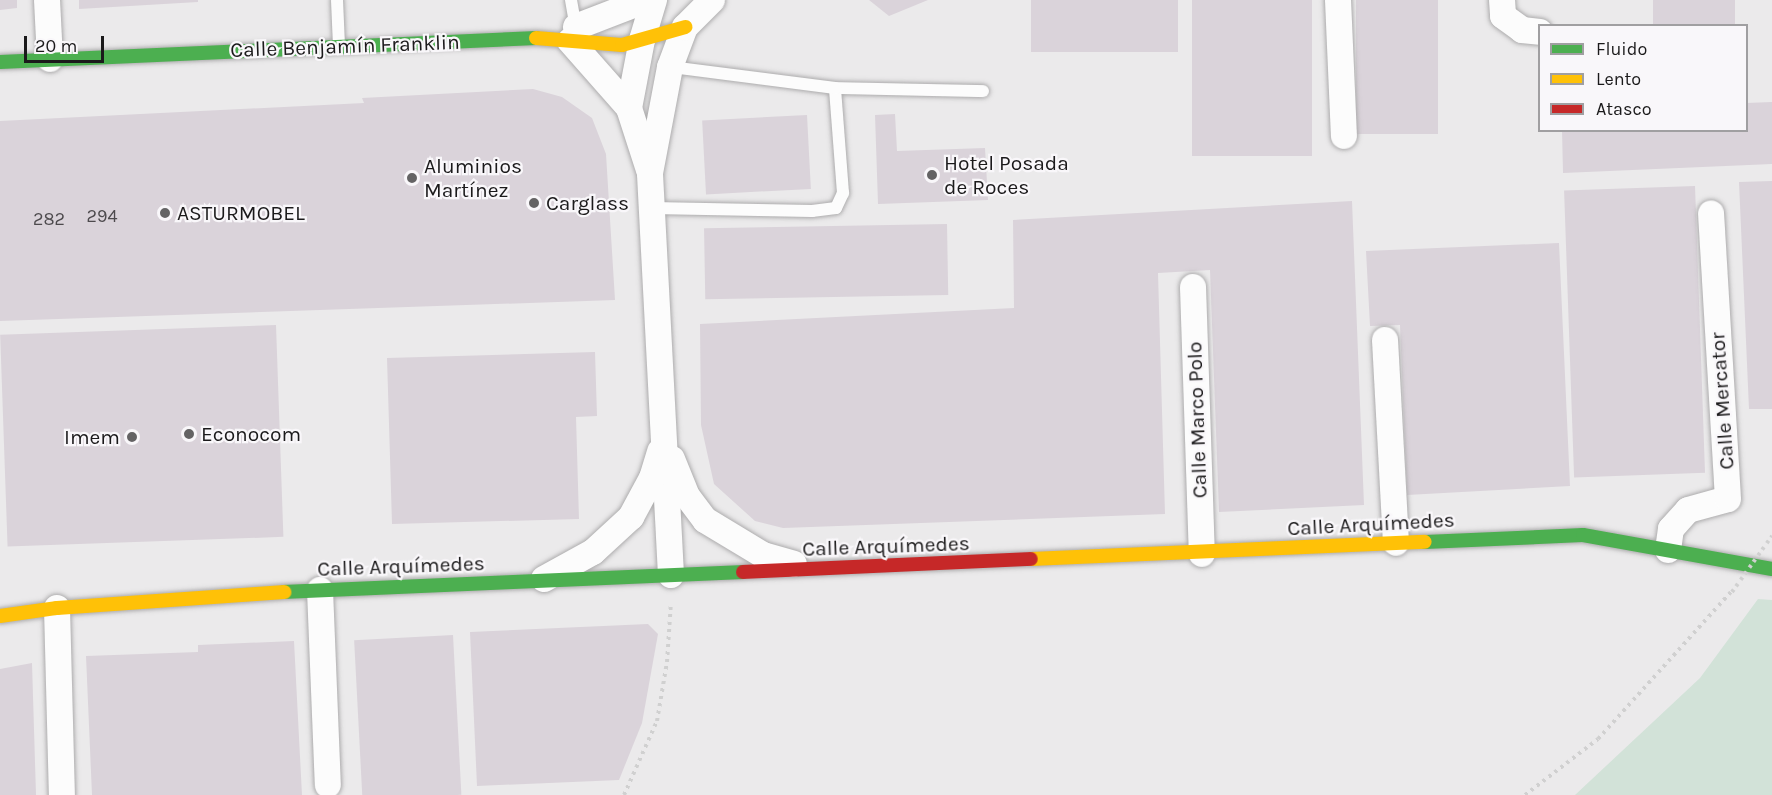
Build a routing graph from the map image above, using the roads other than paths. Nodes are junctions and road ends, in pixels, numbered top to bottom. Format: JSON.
{"nodes":[{"id":1,"x":47,"y":0,"type":"edge"},
{"id":2,"x":337,"y":0,"type":"edge"},
{"id":3,"x":571,"y":0,"type":"edge"},
{"id":4,"x":646,"y":0,"type":"edge"},
{"id":5,"x":654,"y":0,"type":"edge"},
{"id":6,"x":712,"y":0,"type":"edge"},
{"id":7,"x":1338,"y":0,"type":"edge"},
{"id":8,"x":1502,"y":0,"type":"edge"},
{"id":9,"x":685,"y":27,"type":"junction"},
{"id":10,"x":1538,"y":32,"type":"edge"},
{"id":11,"x":564,"y":35,"type":"junction"},
{"id":12,"x":642,"y":40,"type":"junction"},
{"id":13,"x":339,"y":46,"type":"junction"},
{"id":14,"x":50,"y":59,"type":"junction"},
{"id":15,"x":0,"y":62,"type":"edge"},
{"id":16,"x":670,"y":67,"type":"junction"},
{"id":17,"x":835,"y":88,"type":"junction"},
{"id":18,"x":983,"y":91,"type":"dead end"},
{"id":19,"x":629,"y":108,"type":"junction"},
{"id":20,"x":658,"y":135,"type":"junction"},
{"id":21,"x":1344,"y":136,"type":"dead end"},
{"id":22,"x":650,"y":173,"type":"junction"},
{"id":23,"x":652,"y":208,"type":"junction"},
{"id":24,"x":1711,"y":214,"type":"dead end"},
{"id":25,"x":1192,"y":287,"type":"dead end"},
{"id":26,"x":1385,"y":340,"type":"dead end"},
{"id":27,"x":664,"y":440,"type":"junction"},
{"id":28,"x":1396,"y":543,"type":"junction"},
{"id":29,"x":1668,"y":550,"type":"junction"},
{"id":30,"x":1203,"y":554,"type":"junction"},
{"id":31,"x":1772,"y":569,"type":"edge"},
{"id":32,"x":814,"y":570,"type":"junction"},
{"id":33,"x":671,"y":574,"type":"junction"},
{"id":34,"x":540,"y":582,"type":"junction"},
{"id":35,"x":320,"y":590,"type":"junction"},
{"id":36,"x":57,"y":608,"type":"junction"},
{"id":37,"x":0,"y":616,"type":"edge"},
{"id":38,"x":328,"y":785,"type":"dead end"},
{"id":39,"x":62,"y":795,"type":"edge"}],
"edges":[{"from":1,"to":14,"type":"street"},
{"from":2,"to":13,"type":"lane"},
{"from":3,"to":11,"type":"lane"},
{"from":4,"to":11,"type":"street","name":"Calle Benjamín Franklin"},
{"from":5,"to":12,"type":"street"},
{"from":6,"to":9,"type":"street"},
{"from":7,"to":21,"type":"street"},
{"from":8,"to":10,"type":"street"},
{"from":9,"to":12,"type":"street"},
{"from":9,"to":16,"type":"street"},
{"from":11,"to":12,"type":"street","name":"Calle Benjamín Franklin"},
{"from":11,"to":13,"type":"street","name":"Calle Benjamín Franklin"},
{"from":11,"to":19,"type":"street"},
{"from":12,"to":19,"type":"street"},
{"from":12,"to":20,"type":"street"},
{"from":13,"to":14,"type":"street","name":"Calle Benjamín Franklin"},
{"from":14,"to":15,"type":"street","name":"Calle Benjamín Franklin"},
{"from":16,"to":17,"type":"lane"},
{"from":16,"to":20,"type":"street"},
{"from":17,"to":18,"type":"lane"},
{"from":17,"to":23,"type":"lane"},
{"from":19,"to":22,"type":"street"},
{"from":20,"to":22,"type":"street"},
{"from":22,"to":23,"type":"street"},
{"from":23,"to":27,"type":"street"},
{"from":24,"to":29,"type":"street","name":"Calle Mercator"},
{"from":25,"to":30,"type":"street","name":"Calle Marco Polo"},
{"from":26,"to":28,"type":"street"},
{"from":27,"to":32,"type":"street"},
{"from":27,"to":33,"type":"street"},
{"from":27,"to":34,"type":"street"},
{"from":28,"to":29,"type":"street","name":"Calle Arquímedes"},
{"from":28,"to":30,"type":"street","name":"Calle Arquímedes"},
{"from":29,"to":31,"type":"street","name":"Calle Arquímedes"},
{"from":30,"to":32,"type":"street","name":"Calle Arquímedes"},
{"from":32,"to":33,"type":"street","name":"Calle Arquímedes"},
{"from":33,"to":34,"type":"street","name":"Calle Arquímedes"},
{"from":34,"to":35,"type":"street","name":"Calle Arquímedes"},
{"from":35,"to":36,"type":"street","name":"Calle Arquímedes"},
{"from":35,"to":38,"type":"street"},
{"from":36,"to":37,"type":"street","name":"Calle Arquímedes"},
{"from":36,"to":39,"type":"street"}]}
